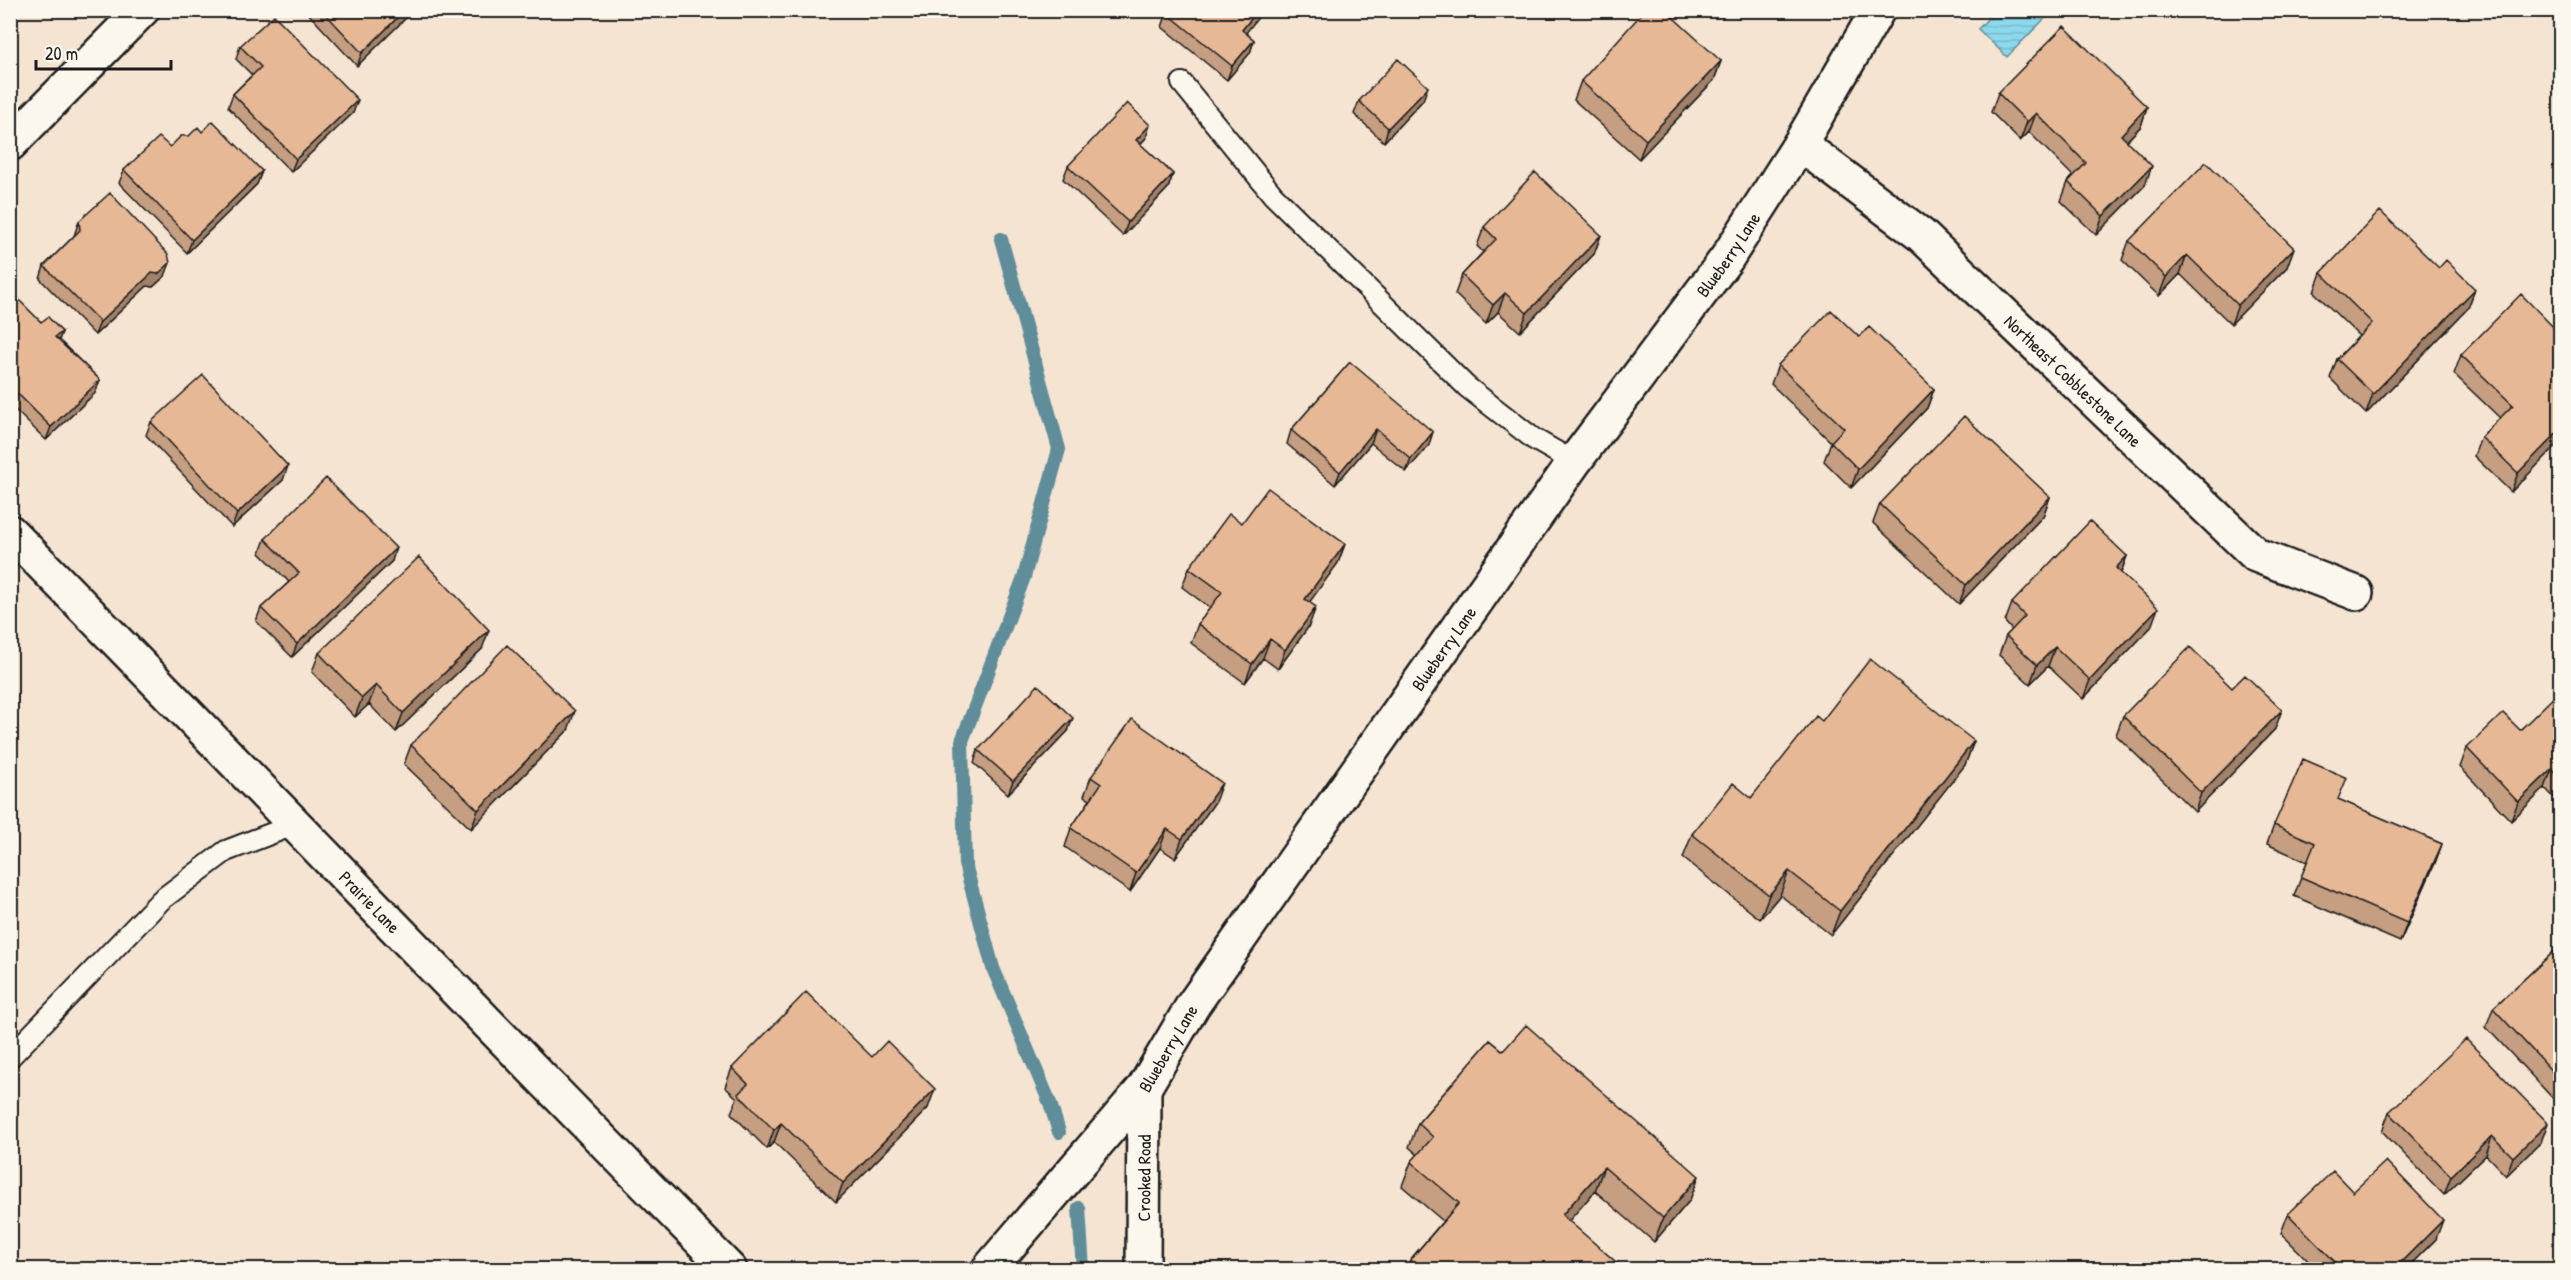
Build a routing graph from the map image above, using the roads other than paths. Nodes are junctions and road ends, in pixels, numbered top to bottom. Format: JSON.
{"nodes":[{"id":1,"x":142,"y":10,"type":"edge"},
{"id":2,"x":1878,"y":10,"type":"edge"},
{"id":3,"x":1182,"y":83,"type":"dead end"},
{"id":4,"x":10,"y":144,"type":"edge"},
{"id":5,"x":1800,"y":144,"type":"junction"},
{"id":6,"x":1574,"y":462,"type":"junction"},
{"id":7,"x":10,"y":532,"type":"edge"},
{"id":8,"x":2356,"y":593,"type":"dead end"},
{"id":9,"x":296,"y":824,"type":"junction"},
{"id":10,"x":10,"y":1057,"type":"edge"},
{"id":11,"x":1144,"y":1088,"type":"junction"},
{"id":12,"x":730,"y":1269,"type":"edge"},
{"id":13,"x":988,"y":1269,"type":"edge"},
{"id":14,"x":1143,"y":1269,"type":"edge"}],
"edges":[{"from":1,"to":4,"type":"street"},
{"from":2,"to":5,"type":"street","name":"Blueberry Lane"},
{"from":3,"to":6,"type":"lane"},
{"from":5,"to":6,"type":"street","name":"Blueberry Lane"},
{"from":5,"to":8,"type":"street","name":"Northeast Cobblestone Lane"},
{"from":6,"to":11,"type":"street","name":"Blueberry Lane"},
{"from":7,"to":9,"type":"street","name":"Prairie Lane"},
{"from":9,"to":10,"type":"lane"},
{"from":9,"to":12,"type":"street","name":"Prairie Lane"},
{"from":11,"to":13,"type":"street","name":"Blueberry Lane"},
{"from":11,"to":14,"type":"street","name":"Crooked Road"}]}
